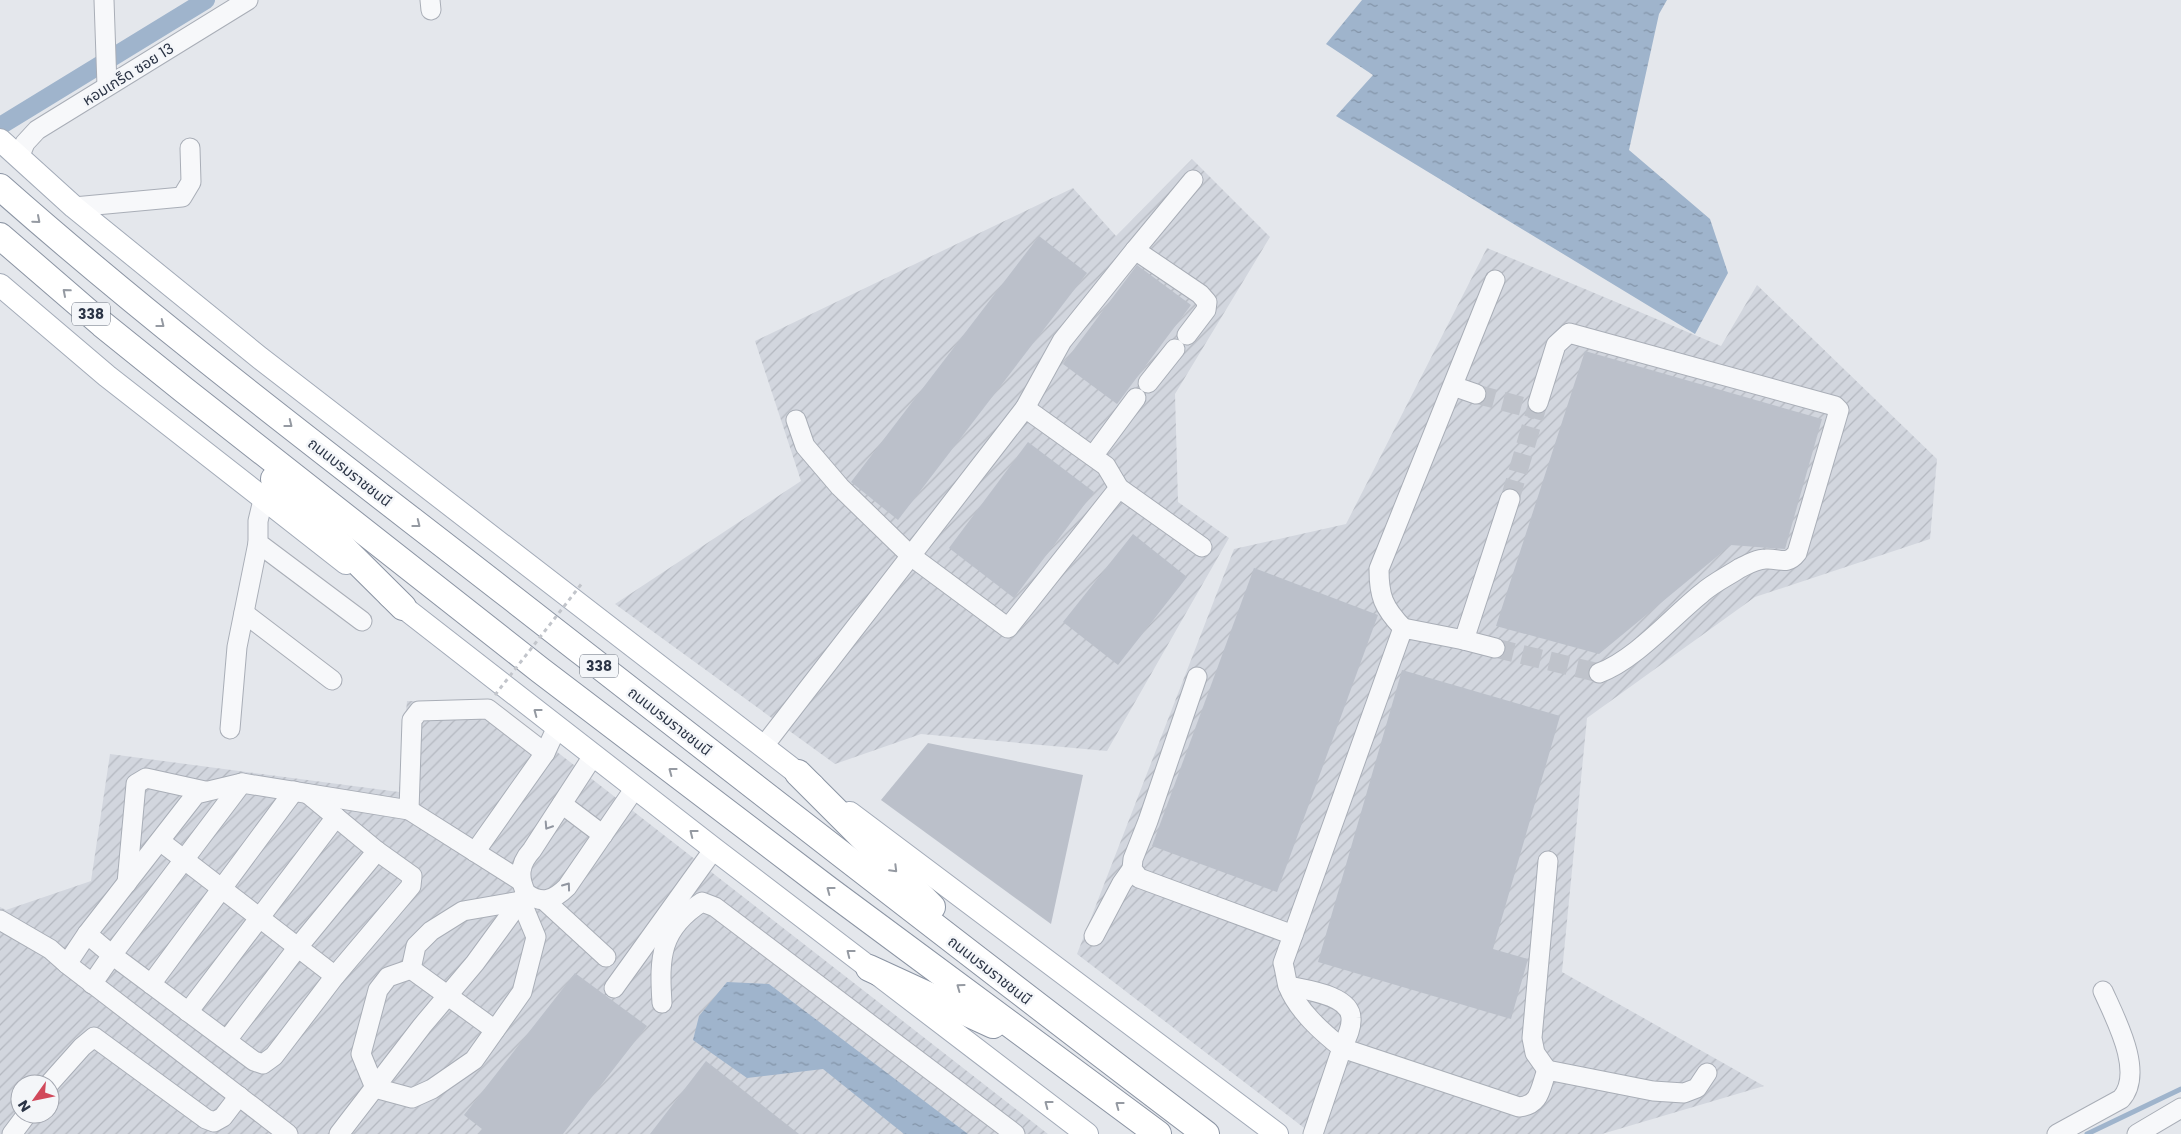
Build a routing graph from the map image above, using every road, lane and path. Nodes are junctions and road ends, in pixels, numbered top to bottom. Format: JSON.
{"nodes":[{"id":1,"x":104,"y":0,"type":"edge"},
{"id":2,"x":248,"y":0,"type":"edge"},
{"id":3,"x":107,"y":86,"type":"junction"},
{"id":4,"x":1,"y":141,"type":"edge"},
{"id":5,"x":190,"y":148,"type":"dead end"},
{"id":6,"x":20,"y":158,"type":"junction"},
{"id":7,"x":1193,"y":180,"type":"dead end"},
{"id":8,"x":0,"y":187,"type":"edge"},
{"id":9,"x":74,"y":207,"type":"junction"},
{"id":10,"x":0,"y":236,"type":"edge"},
{"id":11,"x":1135,"y":250,"type":"junction"},
{"id":12,"x":1495,"y":280,"type":"dead end"},
{"id":13,"x":0,"y":285,"type":"edge"},
{"id":14,"x":1148,"y":382,"type":"dead end"},
{"id":15,"x":1453,"y":386,"type":"junction"},
{"id":16,"x":184,"y":390,"type":"junction"},
{"id":17,"x":1476,"y":394,"type":"tunnel mouth"},
{"id":18,"x":1136,"y":398,"type":"dead end"},
{"id":19,"x":1538,"y":403,"type":"tunnel mouth"},
{"id":20,"x":1025,"y":408,"type":"junction"},
{"id":21,"x":796,"y":420,"type":"dead end"},
{"id":22,"x":1093,"y":456,"type":"junction"},
{"id":23,"x":1119,"y":488,"type":"junction"},
{"id":24,"x":1510,"y":499,"type":"tunnel mouth"},
{"id":25,"x":263,"y":500,"type":"junction"},
{"id":26,"x":258,"y":543,"type":"junction"},
{"id":27,"x":1202,"y":547,"type":"dead end"},
{"id":28,"x":911,"y":556,"type":"junction"},
{"id":29,"x":583,"y":582,"type":"dead end"},
{"id":30,"x":403,"y":607,"type":"junction"},
{"id":31,"x":244,"y":613,"type":"junction"},
{"id":32,"x":362,"y":621,"type":"dead end"},
{"id":33,"x":1402,"y":628,"type":"junction"},
{"id":34,"x":1464,"y":640,"type":"junction"},
{"id":35,"x":1495,"y":648,"type":"tunnel mouth"},
{"id":36,"x":1599,"y":673,"type":"tunnel mouth"},
{"id":37,"x":1198,"y":677,"type":"dead end"},
{"id":38,"x":332,"y":680,"type":"dead end"},
{"id":39,"x":494,"y":695,"type":"dead end"},
{"id":40,"x":557,"y":727,"type":"junction"},
{"id":41,"x":230,"y":729,"type":"dead end"},
{"id":42,"x":763,"y":746,"type":"junction"},
{"id":43,"x":545,"y":753,"type":"junction"},
{"id":44,"x":593,"y":756,"type":"junction"},
{"id":45,"x":798,"y":773,"type":"junction"},
{"id":46,"x":242,"y":783,"type":"junction"},
{"id":47,"x":635,"y":788,"type":"junction"},
{"id":48,"x":205,"y":791,"type":"junction"},
{"id":49,"x":301,"y":792,"type":"junction"},
{"id":50,"x":562,"y":804,"type":"junction"},
{"id":51,"x":410,"y":810,"type":"junction"},
{"id":52,"x":336,"y":817,"type":"junction"},
{"id":53,"x":603,"y":835,"type":"junction"},
{"id":54,"x":160,"y":840,"type":"junction"},
{"id":55,"x":714,"y":849,"type":"junction"},
{"id":56,"x":377,"y":851,"type":"junction"},
{"id":57,"x":475,"y":852,"type":"junction"},
{"id":58,"x":185,"y":858,"type":"junction"},
{"id":59,"x":1548,"y":861,"type":"dead end"},
{"id":60,"x":1132,"y":869,"type":"junction"},
{"id":61,"x":127,"y":883,"type":"junction"},
{"id":62,"x":221,"y":887,"type":"junction"},
{"id":63,"x":522,"y":892,"type":"junction"},
{"id":64,"x":545,"y":901,"type":"junction"},
{"id":65,"x":260,"y":919,"type":"junction"},
{"id":66,"x":0,"y":920,"type":"edge"},
{"id":67,"x":88,"y":934,"type":"junction"},
{"id":68,"x":1293,"y":935,"type":"junction"},
{"id":69,"x":1094,"y":936,"type":"dead end"},
{"id":70,"x":298,"y":947,"type":"junction"},
{"id":71,"x":112,"y":955,"type":"junction"},
{"id":72,"x":606,"y":957,"type":"dead end"},
{"id":73,"x":67,"y":964,"type":"junction"},
{"id":74,"x":868,"y":968,"type":"junction"},
{"id":75,"x":411,"y":969,"type":"junction"},
{"id":76,"x":335,"y":976,"type":"junction"},
{"id":77,"x":92,"y":984,"type":"junction"},
{"id":78,"x":151,"y":984,"type":"junction"},
{"id":79,"x":1288,"y":986,"type":"junction"},
{"id":80,"x":614,"y":988,"type":"dead end"},
{"id":81,"x":1015,"y":990,"type":"junction"},
{"id":82,"x":2103,"y":991,"type":"dead end"},
{"id":83,"x":448,"y":996,"type":"junction"},
{"id":84,"x":662,"y":1003,"type":"dead end"},
{"id":85,"x":188,"y":1012,"type":"junction"},
{"id":86,"x":495,"y":1030,"type":"junction"},
{"id":87,"x":227,"y":1040,"type":"junction"},
{"id":88,"x":1041,"y":1047,"type":"junction"},
{"id":89,"x":1342,"y":1048,"type":"junction"},
{"id":90,"x":1547,"y":1070,"type":"junction"},
{"id":91,"x":1707,"y":1073,"type":"dead end"},
{"id":92,"x":58,"y":1074,"type":"edge"},
{"id":93,"x":375,"y":1088,"type":"junction"},
{"id":94,"x":239,"y":1096,"type":"junction"},
{"id":95,"x":2181,"y":1108,"type":"edge"},
{"id":96,"x":288,"y":1134,"type":"edge"},
{"id":97,"x":339,"y":1134,"type":"edge"},
{"id":98,"x":1015,"y":1134,"type":"edge"},
{"id":99,"x":1087,"y":1134,"type":"edge"},
{"id":100,"x":1158,"y":1134,"type":"edge"},
{"id":101,"x":1206,"y":1134,"type":"edge"},
{"id":102,"x":1277,"y":1134,"type":"edge"},
{"id":103,"x":1313,"y":1134,"type":"edge"},
{"id":104,"x":2057,"y":1134,"type":"edge"},
{"id":105,"x":2137,"y":1134,"type":"edge"}],
"edges":[{"from":1,"to":3,"type":"street"},
{"from":2,"to":3,"type":"street","name":"หอมเกร็ด ซอย 13"},
{"from":3,"to":6,"type":"street","name":"หอมเกร็ด ซอย 13"},
{"from":4,"to":6,"type":"main road"},
{"from":5,"to":9,"type":"street"},
{"from":6,"to":9,"type":"main road"},
{"from":7,"to":11,"type":"street"},
{"from":8,"to":81,"type":"highway","name":"ถนนบรมราชชนนี","number":"338","one_way":true},
{"from":9,"to":42,"type":"main road"},
{"from":16,"to":10,"type":"highway","name":"ถนนบรมราชชนนี","number":"338","one_way":true},
{"from":11,"to":14,"type":"street"},
{"from":11,"to":20,"type":"street"},
{"from":12,"to":15,"type":"street"},
{"from":13,"to":25,"type":"main road"},
{"from":15,"to":17,"type":"street"},
{"from":15,"to":33,"type":"street"},
{"from":16,"to":30,"type":"highway"},
{"from":88,"to":16,"type":"highway","name":"ถนนบรมราชชนนี","number":"338","one_way":true},
{"from":18,"to":22,"type":"street"},
{"from":19,"to":36,"type":"street"},
{"from":20,"to":22,"type":"street"},
{"from":20,"to":28,"type":"street"},
{"from":21,"to":28,"type":"street"},
{"from":22,"to":23,"type":"street"},
{"from":23,"to":27,"type":"street"},
{"from":23,"to":28,"type":"street"},
{"from":24,"to":34,"type":"street"},
{"from":25,"to":26,"type":"street"},
{"from":25,"to":30,"type":"main road"},
{"from":26,"to":31,"type":"street"},
{"from":26,"to":32,"type":"street"},
{"from":28,"to":42,"type":"street"},
{"from":29,"to":39,"type":"path","bridge":true},
{"from":40,"to":30,"type":"main road","one_way":true},
{"from":31,"to":38,"type":"street"},
{"from":31,"to":41,"type":"street"},
{"from":33,"to":34,"type":"street"},
{"from":33,"to":68,"type":"street"},
{"from":34,"to":35,"type":"street"},
{"from":37,"to":60,"type":"street"},
{"from":40,"to":43,"type":"street"},
{"from":40,"to":44,"type":"main road"},
{"from":42,"to":45,"type":"main road"},
{"from":43,"to":51,"type":"street"},
{"from":43,"to":57,"type":"street"},
{"from":44,"to":47,"type":"main road"},
{"from":44,"to":50,"type":"street"},
{"from":45,"to":81,"type":"highway","one_way":true},
{"from":45,"to":102,"type":"main road"},
{"from":46,"to":48,"type":"street"},
{"from":46,"to":49,"type":"street"},
{"from":46,"to":58,"type":"street"},
{"from":47,"to":53,"type":"street"},
{"from":55,"to":47,"type":"main road","one_way":true},
{"from":48,"to":54,"type":"street"},
{"from":48,"to":61,"type":"street"},
{"from":49,"to":51,"type":"street"},
{"from":49,"to":52,"type":"street"},
{"from":49,"to":62,"type":"street"},
{"from":50,"to":53,"type":"street"},
{"from":50,"to":63,"type":"street","one_way":true},
{"from":51,"to":57,"type":"street"},
{"from":52,"to":56,"type":"street"},
{"from":52,"to":65,"type":"street"},
{"from":64,"to":53,"type":"street","one_way":true},
{"from":54,"to":58,"type":"street"},
{"from":54,"to":61,"type":"street"},
{"from":74,"to":55,"type":"main road","one_way":true},
{"from":55,"to":80,"type":"street"},
{"from":56,"to":70,"type":"street"},
{"from":56,"to":76,"type":"street"},
{"from":57,"to":63,"type":"street"},
{"from":58,"to":62,"type":"street"},
{"from":58,"to":71,"type":"street"},
{"from":59,"to":90,"type":"street"},
{"from":60,"to":68,"type":"street"},
{"from":60,"to":69,"type":"street"},
{"from":61,"to":67,"type":"street"},
{"from":62,"to":65,"type":"street"},
{"from":62,"to":78,"type":"street"},
{"from":63,"to":64,"type":"street"},
{"from":63,"to":75,"type":"street"},
{"from":63,"to":83,"type":"street"},
{"from":63,"to":86,"type":"street"},
{"from":64,"to":72,"type":"street"},
{"from":65,"to":70,"type":"street"},
{"from":65,"to":85,"type":"street"},
{"from":66,"to":73,"type":"street"},
{"from":67,"to":71,"type":"street"},
{"from":67,"to":73,"type":"street"},
{"from":68,"to":79,"type":"street"},
{"from":70,"to":76,"type":"street"},
{"from":70,"to":87,"type":"street"},
{"from":71,"to":77,"type":"street"},
{"from":71,"to":78,"type":"street"},
{"from":73,"to":77,"type":"street"},
{"from":74,"to":88,"type":"highway"},
{"from":99,"to":74,"type":"main road","one_way":true},
{"from":75,"to":83,"type":"street"},
{"from":75,"to":93,"type":"street"},
{"from":76,"to":87,"type":"street"},
{"from":77,"to":94,"type":"street"},
{"from":78,"to":85,"type":"street"},
{"from":79,"to":89,"type":"street"},
{"from":79,"to":89,"type":"street"},
{"from":81,"to":101,"type":"highway","name":"ถนนบรมราชชนนี","number":"338"},
{"from":82,"to":104,"type":"street"},
{"from":83,"to":86,"type":"street"},
{"from":83,"to":93,"type":"street"},
{"from":84,"to":98,"type":"street"},
{"from":85,"to":87,"type":"street"},
{"from":86,"to":93,"type":"street"},
{"from":100,"to":88,"type":"highway","name":"ถนนบรมราชชนนี","number":"338","one_way":true},
{"from":89,"to":90,"type":"street"},
{"from":89,"to":103,"type":"street"},
{"from":90,"to":91,"type":"street"},
{"from":92,"to":94,"type":"street"},
{"from":93,"to":97,"type":"street"},
{"from":94,"to":96,"type":"street"},
{"from":95,"to":105,"type":"street"}]}
